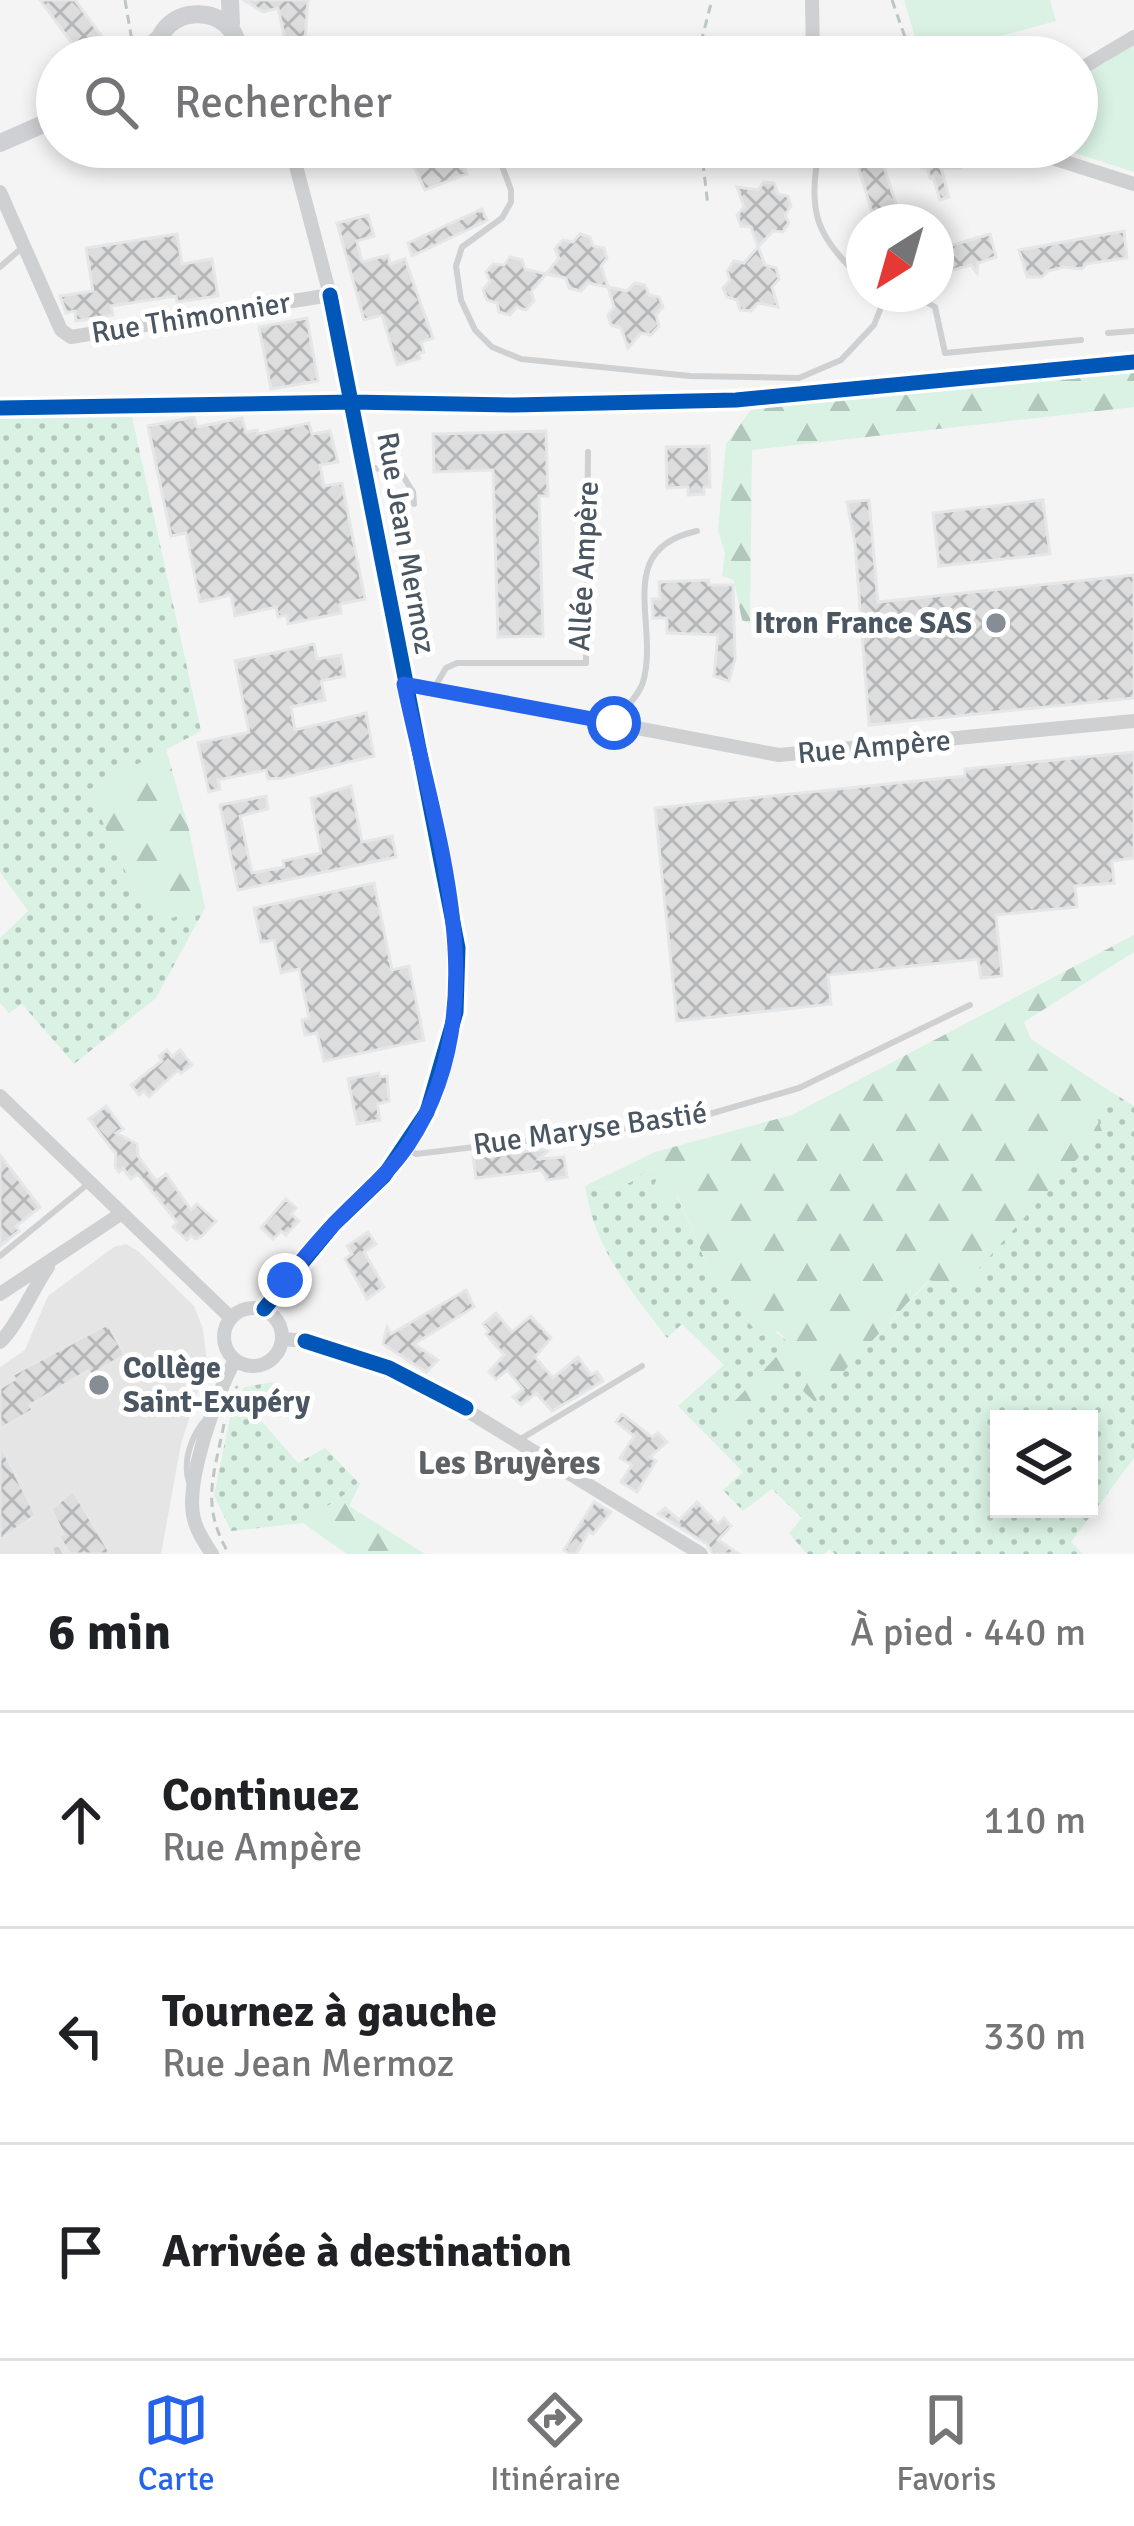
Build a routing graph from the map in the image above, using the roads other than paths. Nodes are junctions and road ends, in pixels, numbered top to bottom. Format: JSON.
{"nodes":[{"id":1,"x":230,"y":0,"type":"edge"},
{"id":2,"x":812,"y":0,"type":"edge"},
{"id":3,"x":190,"y":4,"type":"edge"},
{"id":4,"x":231,"y":24,"type":"junction"},
{"id":5,"x":161,"y":36,"type":"edge"},
{"id":6,"x":234,"y":36,"type":"edge"},
{"id":7,"x":813,"y":36,"type":"edge"},
{"id":8,"x":1134,"y":37,"type":"edge"},
{"id":9,"x":1098,"y":58,"type":"edge"},
{"id":10,"x":36,"y":127,"type":"edge"},
{"id":11,"x":0,"y":143,"type":"edge"},
{"id":12,"x":297,"y":168,"type":"edge"},
{"id":13,"x":501,"y":168,"type":"edge"},
{"id":14,"x":815,"y":168,"type":"edge"},
{"id":15,"x":1084,"y":168,"type":"edge"},
{"id":16,"x":1134,"y":184,"type":"edge"},
{"id":17,"x":0,"y":192,"type":"edge"},
{"id":18,"x":24,"y":246,"type":"junction"},
{"id":19,"x":846,"y":262,"type":"edge"},
{"id":20,"x":0,"y":267,"type":"edge"},
{"id":21,"x":330,"y":295,"type":"junction"},
{"id":22,"x":879,"y":312,"type":"edge"},
{"id":23,"x":936,"y":312,"type":"edge"},
{"id":24,"x":1134,"y":331,"type":"edge"},
{"id":25,"x":1108,"y":333,"type":"dead end"},
{"id":26,"x":1081,"y":340,"type":"dead end"},
{"id":27,"x":589,"y":452,"type":"dead end"},
{"id":28,"x":364,"y":467,"type":"junction"},
{"id":29,"x":414,"y":504,"type":"dead end"},
{"id":30,"x":697,"y":531,"type":"dead end"},
{"id":31,"x":404,"y":684,"type":"junction"},
{"id":32,"x":433,"y":690,"type":"junction"},
{"id":33,"x":1134,"y":721,"type":"edge"},
{"id":34,"x":614,"y":723,"type":"junction"},
{"id":35,"x":970,"y":1005,"type":"dead end"},
{"id":36,"x":0,"y":1096,"type":"edge"},
{"id":37,"x":406,"y":1148,"type":"junction"},
{"id":38,"x":88,"y":1184,"type":"junction"},
{"id":39,"x":119,"y":1215,"type":"junction"},
{"id":40,"x":0,"y":1256,"type":"edge"},
{"id":41,"x":52,"y":1262,"type":"junction"},
{"id":42,"x":2,"y":1292,"type":"edge"},
{"id":43,"x":23,"y":1304,"type":"junction"},
{"id":44,"x":264,"y":1310,"type":"junction"},
{"id":45,"x":231,"y":1318,"type":"junction"},
{"id":46,"x":283,"y":1339,"type":"junction"},
{"id":47,"x":0,"y":1342,"type":"edge"},
{"id":48,"x":236,"y":1360,"type":"junction"},
{"id":49,"x":642,"y":1366,"type":"dead end"},
{"id":50,"x":514,"y":1437,"type":"junction"},
{"id":51,"x":206,"y":1552,"type":"edge"},
{"id":52,"x":701,"y":1554,"type":"edge"}],
"edges":[{"from":1,"to":4,"type":"street"},
{"from":2,"to":7,"type":"street"},
{"from":3,"to":4,"type":"street"},
{"from":3,"to":5,"type":"street"},
{"from":4,"to":6,"type":"street"},
{"from":8,"to":9,"type":"street"},
{"from":10,"to":11,"type":"street"},
{"from":12,"to":21,"type":"street","name":"Rue Jean Mermoz"},
{"from":13,"to":22,"type":"lane"},
{"from":14,"to":19,"type":"lane"},
{"from":15,"to":16,"type":"street"},
{"from":17,"to":18,"type":"street","name":"Rue Thimonnier"},
{"from":18,"to":20,"type":"lane"},
{"from":18,"to":21,"type":"street","name":"Rue Thimonnier"},
{"from":21,"to":28,"type":"street","name":"Rue Jean Mermoz"},
{"from":23,"to":26,"type":"lane"},
{"from":24,"to":25,"type":"lane"},
{"from":27,"to":32,"type":"lane","name":"Allée Ampère"},
{"from":28,"to":29,"type":"lane"},
{"from":28,"to":31,"type":"street","name":"Rue Jean Mermoz"},
{"from":30,"to":34,"type":"lane"},
{"from":31,"to":32,"type":"street","name":"Rue Ampère"},
{"from":31,"to":37,"type":"street","name":"Rue Jean Mermoz"},
{"from":32,"to":34,"type":"street","name":"Rue Ampère"},
{"from":33,"to":34,"type":"street","name":"Rue Ampère"},
{"from":35,"to":37,"type":"lane","name":"Rue Maryse Bastié"},
{"from":36,"to":38,"type":"street"},
{"from":37,"to":44,"type":"street","name":"Rue Jean Mermoz"},
{"from":38,"to":39,"type":"street"},
{"from":38,"to":40,"type":"lane"},
{"from":39,"to":41,"type":"street"},
{"from":39,"to":45,"type":"street"},
{"from":41,"to":42,"type":"street"},
{"from":41,"to":43,"type":"street"},
{"from":42,"to":43,"type":"street"},
{"from":43,"to":47,"type":"street"},
{"from":44,"to":45,"type":"street"},
{"from":44,"to":46,"type":"street"},
{"from":45,"to":48,"type":"street"},
{"from":46,"to":48,"type":"street"},
{"from":46,"to":50,"type":"street"},
{"from":48,"to":51,"type":"street"},
{"from":49,"to":50,"type":"lane"},
{"from":50,"to":52,"type":"street"}]}
